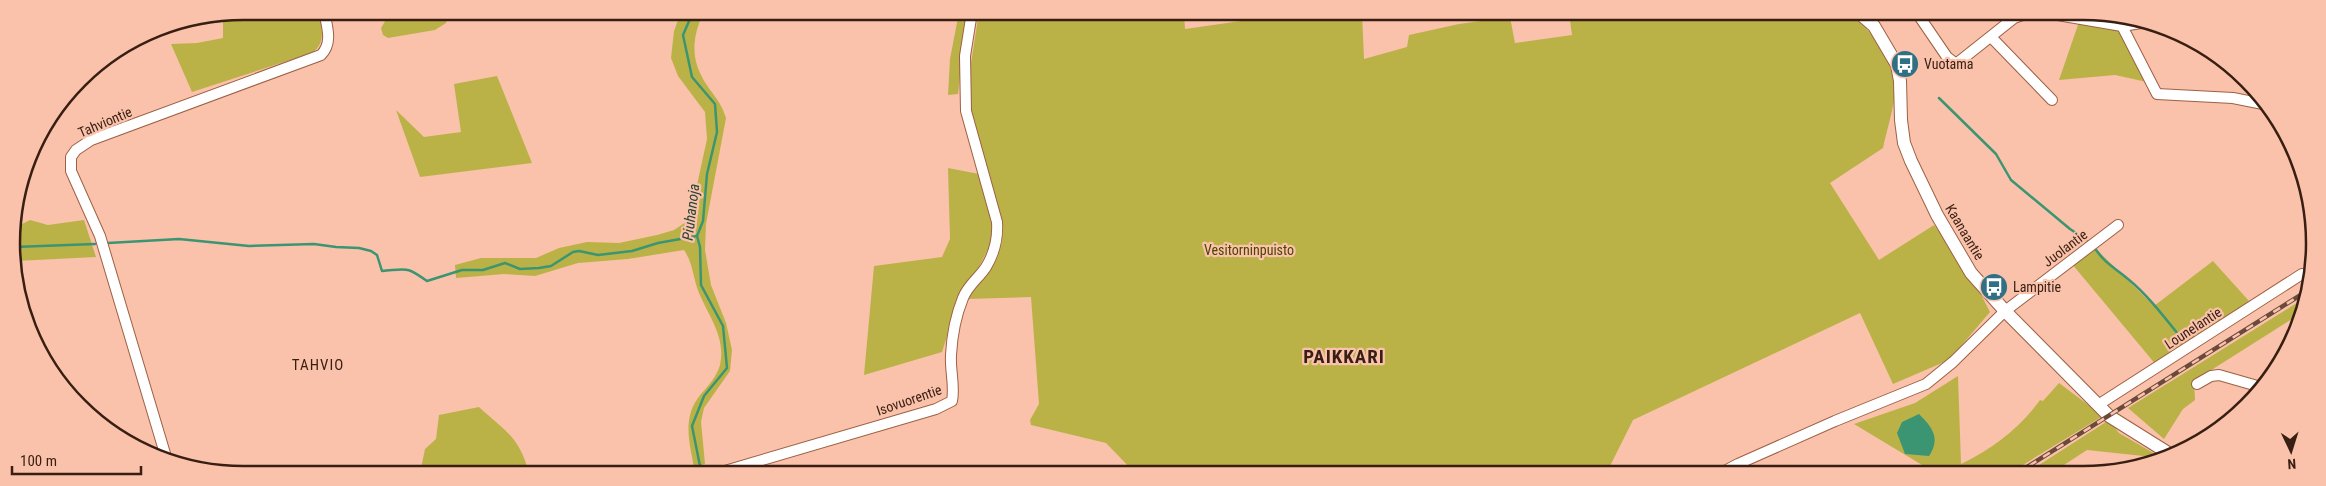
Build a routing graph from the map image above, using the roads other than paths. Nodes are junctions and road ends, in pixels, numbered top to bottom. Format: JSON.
{"nodes":[{"id":1,"x":325,"y":20,"type":"edge"},
{"id":2,"x":971,"y":20,"type":"edge"},
{"id":3,"x":1867,"y":20,"type":"edge"},
{"id":4,"x":1922,"y":20,"type":"edge"},
{"id":5,"x":2012,"y":20,"type":"edge"},
{"id":6,"x":2087,"y":20,"type":"edge"},
{"id":7,"x":2130,"y":25,"type":"edge"},
{"id":8,"x":2122,"y":26,"type":"junction"},
{"id":9,"x":1991,"y":37,"type":"junction"},
{"id":10,"x":2052,"y":100,"type":"dead end"},
{"id":11,"x":2256,"y":103,"type":"edge"},
{"id":12,"x":2118,"y":225,"type":"dead end"},
{"id":13,"x":2302,"y":274,"type":"dead end"},
{"id":14,"x":2005,"y":311,"type":"junction"},
{"id":15,"x":2197,"y":384,"type":"dead end"},
{"id":16,"x":2255,"y":385,"type":"edge"},
{"id":17,"x":2098,"y":405,"type":"junction"},
{"id":18,"x":2164,"y":450,"type":"edge"},
{"id":19,"x":164,"y":451,"type":"edge"},
{"id":20,"x":742,"y":466,"type":"edge"},
{"id":21,"x":1734,"y":466,"type":"edge"}],
"edges":[{"from":1,"to":19,"type":"street","name":"Tahviontie"},
{"from":2,"to":20,"type":"street","name":"Isovuorentie"},
{"from":3,"to":14,"type":"street","name":"Kaanaantie"},
{"from":4,"to":9,"type":"street"},
{"from":5,"to":9,"type":"street"},
{"from":6,"to":8,"type":"street"},
{"from":7,"to":8,"type":"street"},
{"from":8,"to":11,"type":"street"},
{"from":9,"to":10,"type":"street"},
{"from":12,"to":14,"type":"street","name":"Juolantie"},
{"from":13,"to":17,"type":"street","name":"Lounelantie"},
{"from":14,"to":17,"type":"street","name":"Kaanaantie"},
{"from":14,"to":21,"type":"street"},
{"from":15,"to":16,"type":"street"},
{"from":17,"to":18,"type":"street","name":"Kaanaantie"}]}
